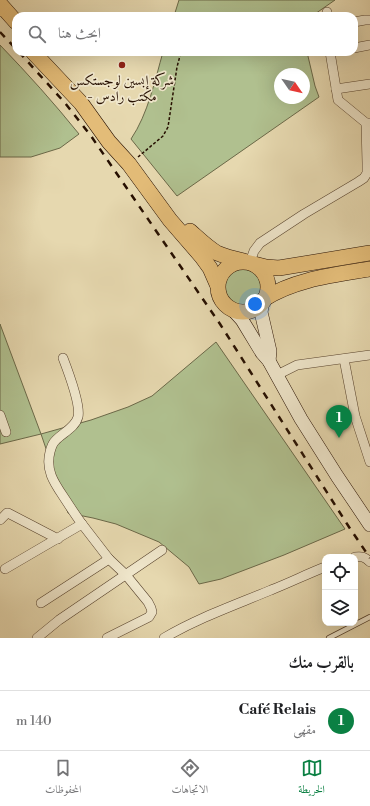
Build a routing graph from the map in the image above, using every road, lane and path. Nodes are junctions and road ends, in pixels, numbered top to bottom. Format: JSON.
{"nodes":[{"id":1,"x":0,"y":4,"type":"edge"},
{"id":2,"x":0,"y":15,"type":"edge"},
{"id":3,"x":12,"y":18,"type":"edge"},
{"id":4,"x":370,"y":20,"type":"edge"},
{"id":5,"x":358,"y":21,"type":"edge"},
{"id":6,"x":12,"y":28,"type":"edge"},
{"id":7,"x":370,"y":45,"type":"edge"},
{"id":8,"x":358,"y":47,"type":"edge"},
{"id":9,"x":37,"y":56,"type":"edge"},
{"id":10,"x":46,"y":56,"type":"edge"},
{"id":11,"x":180,"y":56,"type":"edge"},
{"id":12,"x":331,"y":56,"type":"edge"},
{"id":13,"x":370,"y":84,"type":"edge"},
{"id":14,"x":336,"y":89,"type":"junction"},
{"id":15,"x":368,"y":123,"type":"edge"},
{"id":16,"x":135,"y":160,"type":"junction"},
{"id":17,"x":369,"y":163,"type":"edge"},
{"id":18,"x":370,"y":248,"type":"edge"},
{"id":19,"x":370,"y":253,"type":"edge"},
{"id":20,"x":352,"y":256,"type":"junction"},
{"id":21,"x":249,"y":263,"type":"junction"},
{"id":22,"x":370,"y":269,"type":"edge"},
{"id":23,"x":370,"y":276,"type":"edge"},
{"id":24,"x":325,"y":277,"type":"junction"},
{"id":25,"x":218,"y":284,"type":"junction"},
{"id":26,"x":264,"y":300,"type":"junction"},
{"id":27,"x":233,"y":310,"type":"junction"},
{"id":28,"x":370,"y":355,"type":"edge"},
{"id":29,"x":63,"y":358,"type":"dead end"},
{"id":30,"x":344,"y":359,"type":"junction"},
{"id":31,"x":269,"y":361,"type":"junction"},
{"id":32,"x":277,"y":375,"type":"junction"},
{"id":33,"x":0,"y":415,"type":"edge"},
{"id":34,"x":6,"y":432,"type":"dead end"},
{"id":35,"x":370,"y":462,"type":"edge"},
{"id":36,"x":4,"y":511,"type":"edge"},
{"id":37,"x":0,"y":520,"type":"edge"},
{"id":38,"x":82,"y":524,"type":"junction"},
{"id":39,"x":370,"y":525,"type":"edge"},
{"id":40,"x":58,"y":539,"type":"junction"},
{"id":41,"x":162,"y":550,"type":"dead end"},
{"id":42,"x":358,"y":556,"type":"edge"},
{"id":43,"x":109,"y":559,"type":"junction"},
{"id":44,"x":370,"y":562,"type":"edge"},
{"id":45,"x":322,"y":568,"type":"edge"},
{"id":46,"x":5,"y":569,"type":"dead end"},
{"id":47,"x":126,"y":575,"type":"junction"},
{"id":48,"x":41,"y":603,"type":"dead end"},
{"id":49,"x":370,"y":617,"type":"edge"},
{"id":50,"x":37,"y":638,"type":"edge"},
{"id":51,"x":107,"y":638,"type":"edge"},
{"id":52,"x":164,"y":638,"type":"edge"},
{"id":53,"x":328,"y":638,"type":"edge"}],
"edges":[{"from":1,"to":3,"type":"highway"},
{"from":2,"to":6,"type":"highway"},
{"from":4,"to":5,"type":"street"},
{"from":7,"to":8,"type":"street"},
{"from":9,"to":25,"type":"highway"},
{"from":10,"to":16,"type":"highway"},
{"from":11,"to":16,"type":"path"},
{"from":12,"to":14,"type":"street"},
{"from":13,"to":14,"type":"street"},
{"from":14,"to":15,"type":"street"},
{"from":15,"to":17,"type":"street"},
{"from":16,"to":21,"type":"highway"},
{"from":17,"to":21,"type":"street"},
{"from":18,"to":20,"type":"lane"},
{"from":19,"to":20,"type":"highway"},
{"from":20,"to":21,"type":"highway"},
{"from":21,"to":25,"type":"highway"},
{"from":21,"to":26,"type":"highway"},
{"from":22,"to":24,"type":"highway"},
{"from":23,"to":24,"type":"street"},
{"from":24,"to":26,"type":"highway"},
{"from":25,"to":27,"type":"highway"},
{"from":26,"to":27,"type":"highway"},
{"from":26,"to":31,"type":"main road"},
{"from":27,"to":31,"type":"main road"},
{"from":28,"to":30,"type":"street"},
{"from":29,"to":38,"type":"street"},
{"from":30,"to":32,"type":"street"},
{"from":30,"to":35,"type":"street"},
{"from":31,"to":32,"type":"main road"},
{"from":32,"to":39,"type":"main road"},
{"from":33,"to":34,"type":"street"},
{"from":36,"to":37,"type":"street"},
{"from":36,"to":40,"type":"street"},
{"from":38,"to":40,"type":"street"},
{"from":38,"to":43,"type":"street"},
{"from":40,"to":46,"type":"street"},
{"from":41,"to":47,"type":"street"},
{"from":42,"to":44,"type":"street"},
{"from":43,"to":47,"type":"street"},
{"from":43,"to":48,"type":"street"},
{"from":45,"to":52,"type":"street"},
{"from":47,"to":50,"type":"street"},
{"from":47,"to":51,"type":"street"},
{"from":49,"to":53,"type":"lane"}]}
